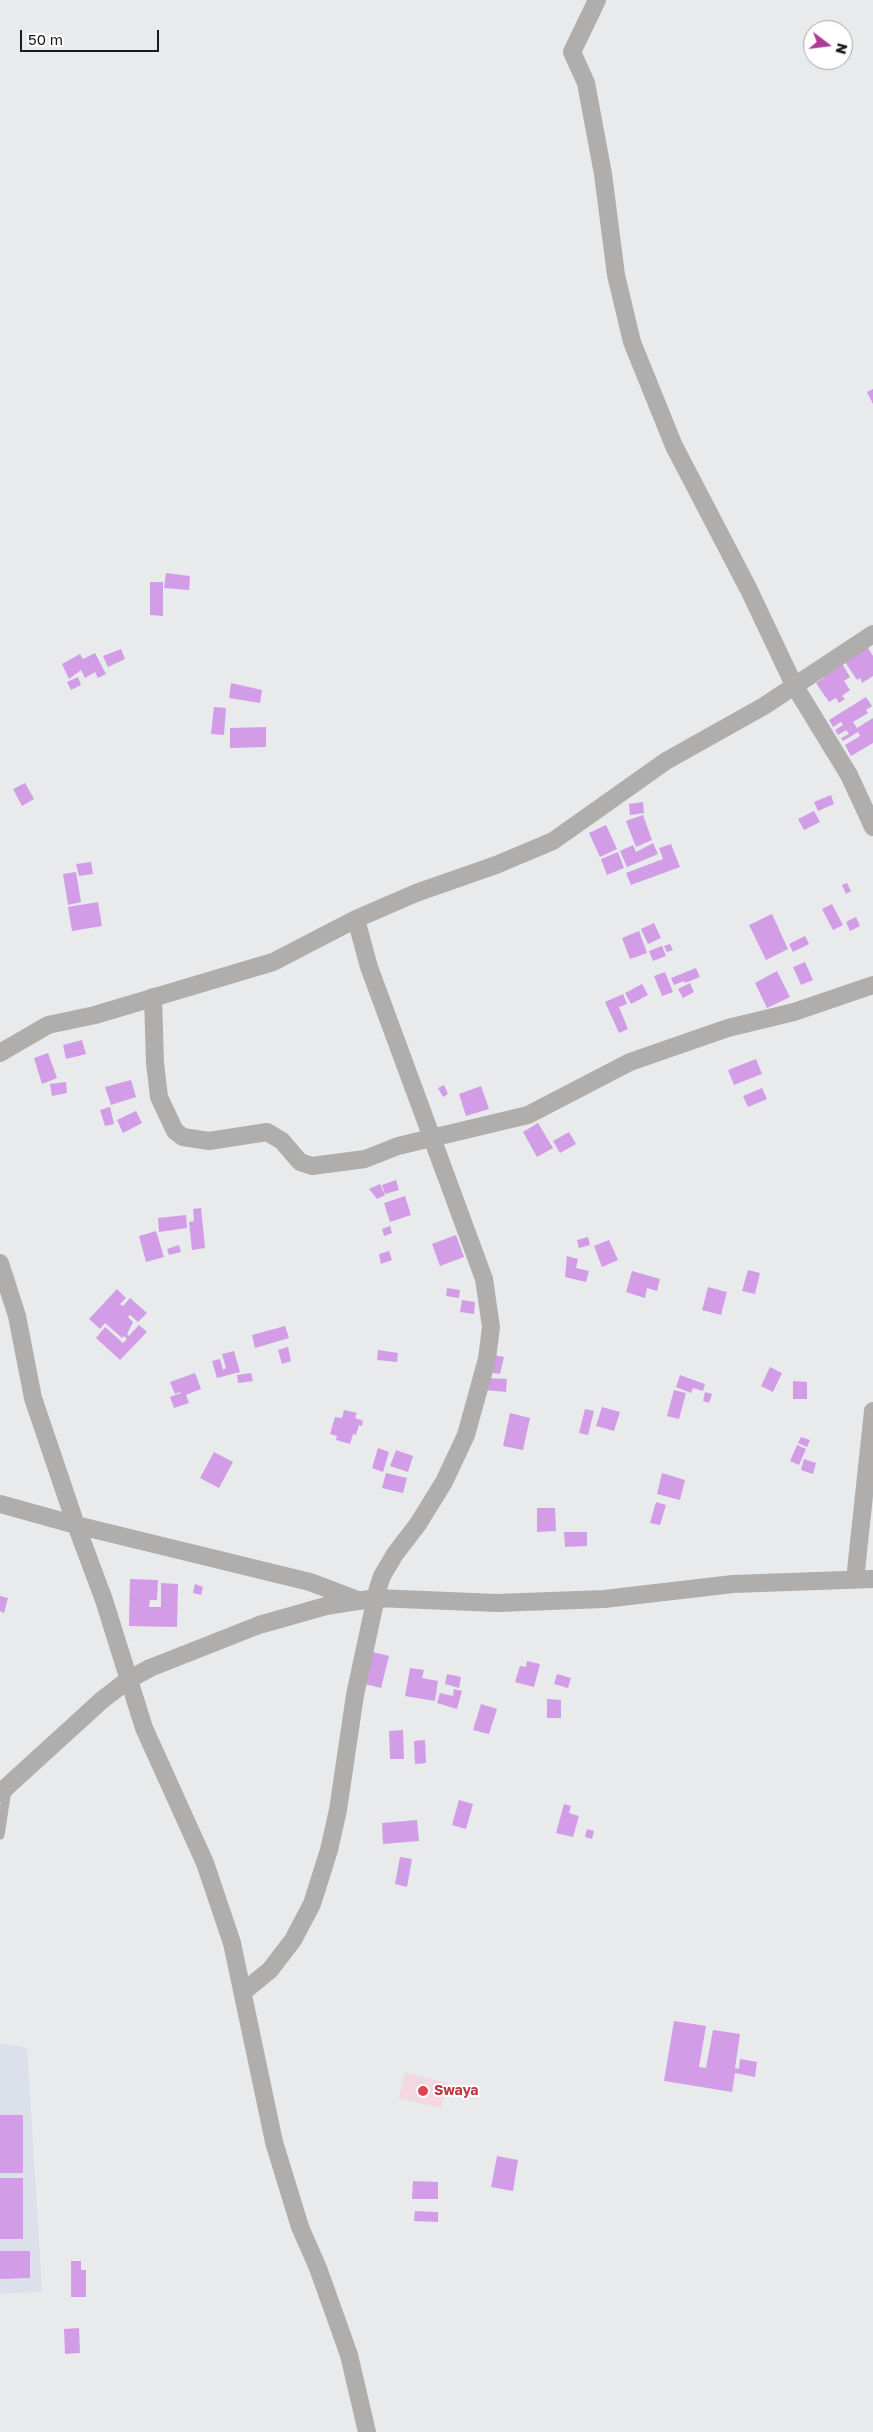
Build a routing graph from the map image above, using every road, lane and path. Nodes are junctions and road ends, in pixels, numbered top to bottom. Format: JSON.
{"nodes":[{"id":1,"x":597,"y":0,"type":"edge"},
{"id":2,"x":873,"y":634,"type":"edge"},
{"id":3,"x":794,"y":685,"type":"junction"},
{"id":4,"x":873,"y":827,"type":"edge"},
{"id":5,"x":356,"y":919,"type":"junction"},
{"id":6,"x":873,"y":985,"type":"edge"},
{"id":7,"x":154,"y":997,"type":"junction"},
{"id":8,"x":0,"y":1052,"type":"edge"},
{"id":9,"x":432,"y":1140,"type":"junction"},
{"id":10,"x":0,"y":1262,"type":"edge"},
{"id":11,"x":873,"y":1411,"type":"edge"},
{"id":12,"x":0,"y":1504,"type":"edge"},
{"id":13,"x":76,"y":1525,"type":"junction"},
{"id":14,"x":873,"y":1579,"type":"edge"},
{"id":15,"x":855,"y":1580,"type":"junction"},
{"id":16,"x":368,"y":1600,"type":"junction"},
{"id":17,"x":128,"y":1680,"type":"junction"},
{"id":18,"x":4,"y":1790,"type":"edge"},
{"id":19,"x":0,"y":1835,"type":"edge"},
{"id":20,"x":243,"y":1992,"type":"junction"},
{"id":21,"x":367,"y":2432,"type":"edge"}],
"edges":[{"from":1,"to":3,"type":"street"},
{"from":2,"to":3,"type":"street"},
{"from":3,"to":4,"type":"street"},
{"from":3,"to":5,"type":"street"},
{"from":5,"to":7,"type":"street"},
{"from":5,"to":9,"type":"street"},
{"from":6,"to":9,"type":"street"},
{"from":7,"to":8,"type":"street"},
{"from":7,"to":9,"type":"street"},
{"from":9,"to":16,"type":"street"},
{"from":10,"to":13,"type":"street"},
{"from":11,"to":15,"type":"street"},
{"from":12,"to":13,"type":"street"},
{"from":13,"to":16,"type":"street"},
{"from":13,"to":17,"type":"street"},
{"from":14,"to":15,"type":"street"},
{"from":15,"to":16,"type":"street"},
{"from":16,"to":17,"type":"street"},
{"from":16,"to":20,"type":"street"},
{"from":17,"to":18,"type":"street"},
{"from":17,"to":20,"type":"street"},
{"from":18,"to":19,"type":"lane"},
{"from":20,"to":21,"type":"street"}]}
